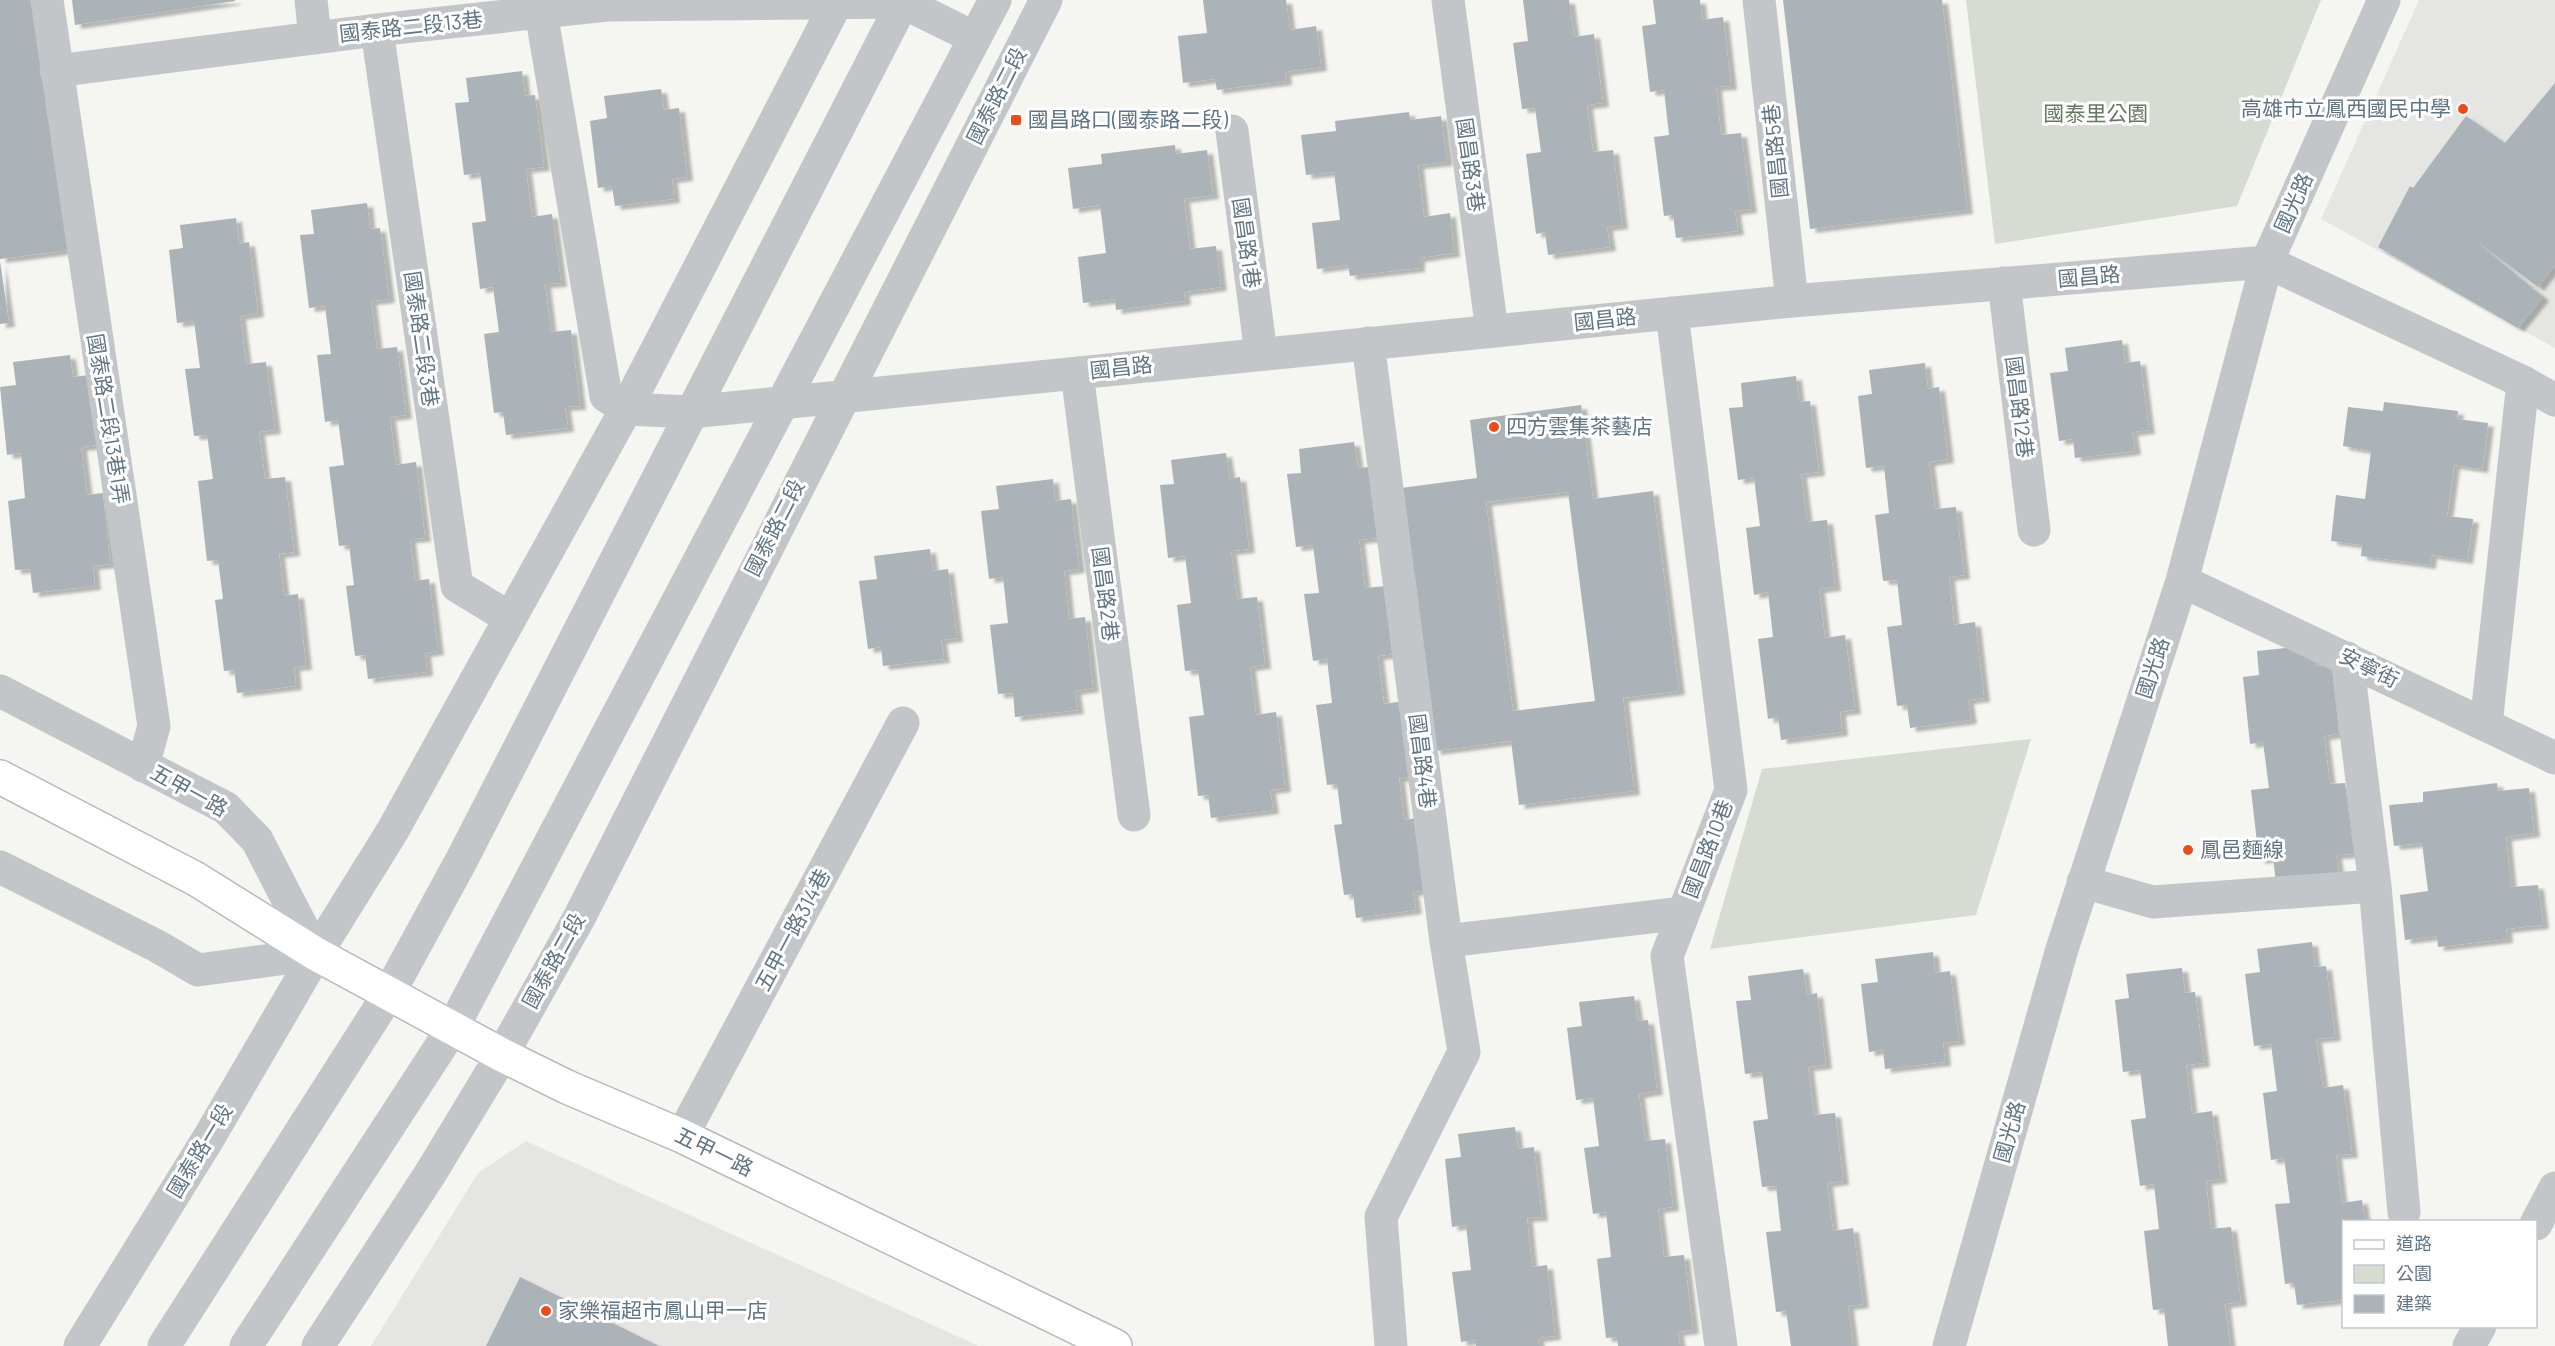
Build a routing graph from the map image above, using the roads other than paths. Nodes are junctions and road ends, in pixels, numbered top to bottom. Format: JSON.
{"nodes":[{"id":1,"x":47,"y":0,"type":"edge"},
{"id":2,"x":311,"y":0,"type":"edge"},
{"id":3,"x":995,"y":0,"type":"edge"},
{"id":4,"x":1046,"y":0,"type":"edge"},
{"id":5,"x":1448,"y":0,"type":"edge"},
{"id":6,"x":1759,"y":0,"type":"edge"},
{"id":7,"x":2384,"y":0,"type":"edge"},
{"id":8,"x":903,"y":1,"type":"edge"},
{"id":9,"x":606,"y":2,"type":"edge"},
{"id":10,"x":837,"y":2,"type":"edge"},
{"id":11,"x":541,"y":12,"type":"junction"},
{"id":12,"x":377,"y":30,"type":"junction"},
{"id":13,"x":315,"y":38,"type":"junction"},
{"id":14,"x":975,"y":38,"type":"junction"},
{"id":15,"x":56,"y":71,"type":"junction"},
{"id":16,"x":1232,"y":131,"type":"dead end"},
{"id":17,"x":2267,"y":262,"type":"junction"},
{"id":18,"x":2004,"y":284,"type":"junction"},
{"id":19,"x":1792,"y":301,"type":"junction"},
{"id":20,"x":1672,"y":313,"type":"junction"},
{"id":21,"x":1492,"y":331,"type":"junction"},
{"id":22,"x":1368,"y":343,"type":"junction"},
{"id":23,"x":1261,"y":354,"type":"junction"},
{"id":24,"x":1077,"y":373,"type":"junction"},
{"id":25,"x":2523,"y":382,"type":"junction"},
{"id":26,"x":842,"y":398,"type":"junction"},
{"id":27,"x":2555,"y":400,"type":"edge"},
{"id":28,"x":781,"y":404,"type":"junction"},
{"id":29,"x":626,"y":409,"type":"junction"},
{"id":30,"x":691,"y":412,"type":"junction"},
{"id":31,"x":2034,"y":530,"type":"dead end"},
{"id":32,"x":2182,"y":581,"type":"junction"},
{"id":33,"x":510,"y":618,"type":"junction"},
{"id":34,"x":2347,"y":658,"type":"junction"},
{"id":35,"x":0,"y":691,"type":"edge"},
{"id":36,"x":903,"y":723,"type":"dead end"},
{"id":37,"x":2486,"y":725,"type":"junction"},
{"id":38,"x":2555,"y":758,"type":"edge"},
{"id":39,"x":143,"y":766,"type":"junction"},
{"id":40,"x":0,"y":777,"type":"edge"},
{"id":41,"x":1134,"y":815,"type":"dead end"},
{"id":42,"x":0,"y":867,"type":"edge"},
{"id":43,"x":2083,"y":882,"type":"junction"},
{"id":44,"x":2375,"y":886,"type":"junction"},
{"id":45,"x":1683,"y":913,"type":"junction"},
{"id":46,"x":1446,"y":941,"type":"junction"},
{"id":47,"x":316,"y":954,"type":"junction"},
{"id":48,"x":388,"y":995,"type":"junction"},
{"id":49,"x":452,"y":1029,"type":"junction"},
{"id":50,"x":502,"y":1055,"type":"junction"},
{"id":51,"x":682,"y":1136,"type":"junction"},
{"id":52,"x":2555,"y":1188,"type":"edge"},
{"id":53,"x":2404,"y":1212,"type":"dead end"},
{"id":54,"x":2537,"y":1220,"type":"edge"},
{"id":55,"x":2479,"y":1328,"type":"edge"},
{"id":56,"x":80,"y":1346,"type":"edge"},
{"id":57,"x":164,"y":1346,"type":"edge"},
{"id":58,"x":246,"y":1346,"type":"edge"},
{"id":59,"x":318,"y":1346,"type":"edge"},
{"id":60,"x":1114,"y":1346,"type":"edge"},
{"id":61,"x":1391,"y":1346,"type":"edge"},
{"id":62,"x":1721,"y":1346,"type":"edge"},
{"id":63,"x":1949,"y":1346,"type":"edge"},
{"id":64,"x":2469,"y":1346,"type":"edge"}],
"edges":[{"from":1,"to":15,"type":"street","name":"國泰路二段13巷1弄"},
{"from":2,"to":13,"type":"street"},
{"from":3,"to":14,"type":"street"},
{"from":4,"to":26,"type":"street","name":"國泰路二段"},
{"from":5,"to":21,"type":"street","name":"國昌路3巷"},
{"from":6,"to":19,"type":"street","name":"國昌路5巷"},
{"from":7,"to":17,"type":"street","name":"國光路"},
{"from":8,"to":10,"type":"street","name":"國泰路二段13巷"},
{"from":8,"to":14,"type":"street","name":"國泰路二段13巷"},
{"from":8,"to":30,"type":"street"},
{"from":9,"to":10,"type":"street","name":"國泰路二段13巷"},
{"from":9,"to":11,"type":"street","name":"國泰路二段13巷"},
{"from":10,"to":29,"type":"street"},
{"from":11,"to":12,"type":"street","name":"國泰路二段13巷"},
{"from":11,"to":29,"type":"street"},
{"from":12,"to":13,"type":"street","name":"國泰路二段13巷"},
{"from":12,"to":33,"type":"street","name":"國泰路二段3巷"},
{"from":13,"to":15,"type":"street","name":"國泰路二段13巷"},
{"from":14,"to":28,"type":"street"},
{"from":15,"to":39,"type":"street","name":"國泰路二段13巷1弄"},
{"from":16,"to":23,"type":"street","name":"國昌路1巷"},
{"from":17,"to":18,"type":"street","name":"國昌路"},
{"from":17,"to":25,"type":"street","name":"國昌路"},
{"from":17,"to":32,"type":"street","name":"國光路"},
{"from":18,"to":19,"type":"street","name":"國昌路"},
{"from":18,"to":31,"type":"street","name":"國昌路12巷"},
{"from":19,"to":20,"type":"street","name":"國昌路"},
{"from":20,"to":21,"type":"street","name":"國昌路"},
{"from":20,"to":45,"type":"street","name":"國昌路10巷"},
{"from":21,"to":22,"type":"street","name":"國昌路"},
{"from":22,"to":23,"type":"street","name":"國昌路"},
{"from":22,"to":46,"type":"street","name":"國昌路4巷"},
{"from":23,"to":24,"type":"street","name":"國昌路"},
{"from":24,"to":26,"type":"street","name":"國昌路"},
{"from":24,"to":41,"type":"street","name":"國昌路2巷"},
{"from":25,"to":27,"type":"street","name":"國昌路"},
{"from":25,"to":37,"type":"street"},
{"from":26,"to":28,"type":"street","name":"國昌路"},
{"from":26,"to":50,"type":"street","name":"國泰路二段"},
{"from":28,"to":30,"type":"street","name":"國昌路"},
{"from":28,"to":49,"type":"street"},
{"from":29,"to":30,"type":"street","name":"國昌路"},
{"from":29,"to":33,"type":"street"},
{"from":30,"to":48,"type":"street"},
{"from":32,"to":34,"type":"street","name":"安寧街"},
{"from":32,"to":43,"type":"street","name":"國光路"},
{"from":33,"to":47,"type":"street"},
{"from":34,"to":37,"type":"street","name":"安寧街"},
{"from":34,"to":44,"type":"street"},
{"from":35,"to":39,"type":"street","name":"五甲一路"},
{"from":36,"to":51,"type":"street","name":"五甲一路314巷"},
{"from":37,"to":38,"type":"street","name":"安寧街"},
{"from":39,"to":47,"type":"street","name":"五甲一路"},
{"from":40,"to":47,"type":"main road","name":"五甲一路"},
{"from":42,"to":47,"type":"street"},
{"from":43,"to":44,"type":"street"},
{"from":43,"to":63,"type":"street","name":"國光路"},
{"from":44,"to":53,"type":"street"},
{"from":45,"to":46,"type":"street"},
{"from":45,"to":62,"type":"street","name":"國昌路10巷"},
{"from":46,"to":61,"type":"street","name":"國昌路4巷"},
{"from":47,"to":48,"type":"main road","name":"五甲一路"},
{"from":47,"to":56,"type":"street","name":"國泰路一段"},
{"from":48,"to":49,"type":"main road","name":"五甲一路"},
{"from":48,"to":57,"type":"street"},
{"from":49,"to":50,"type":"main road","name":"五甲一路"},
{"from":49,"to":58,"type":"street"},
{"from":50,"to":51,"type":"main road","name":"五甲一路"},
{"from":50,"to":59,"type":"street"},
{"from":51,"to":60,"type":"main road","name":"五甲一路"},
{"from":52,"to":54,"type":"street"},
{"from":55,"to":64,"type":"street"}]}
